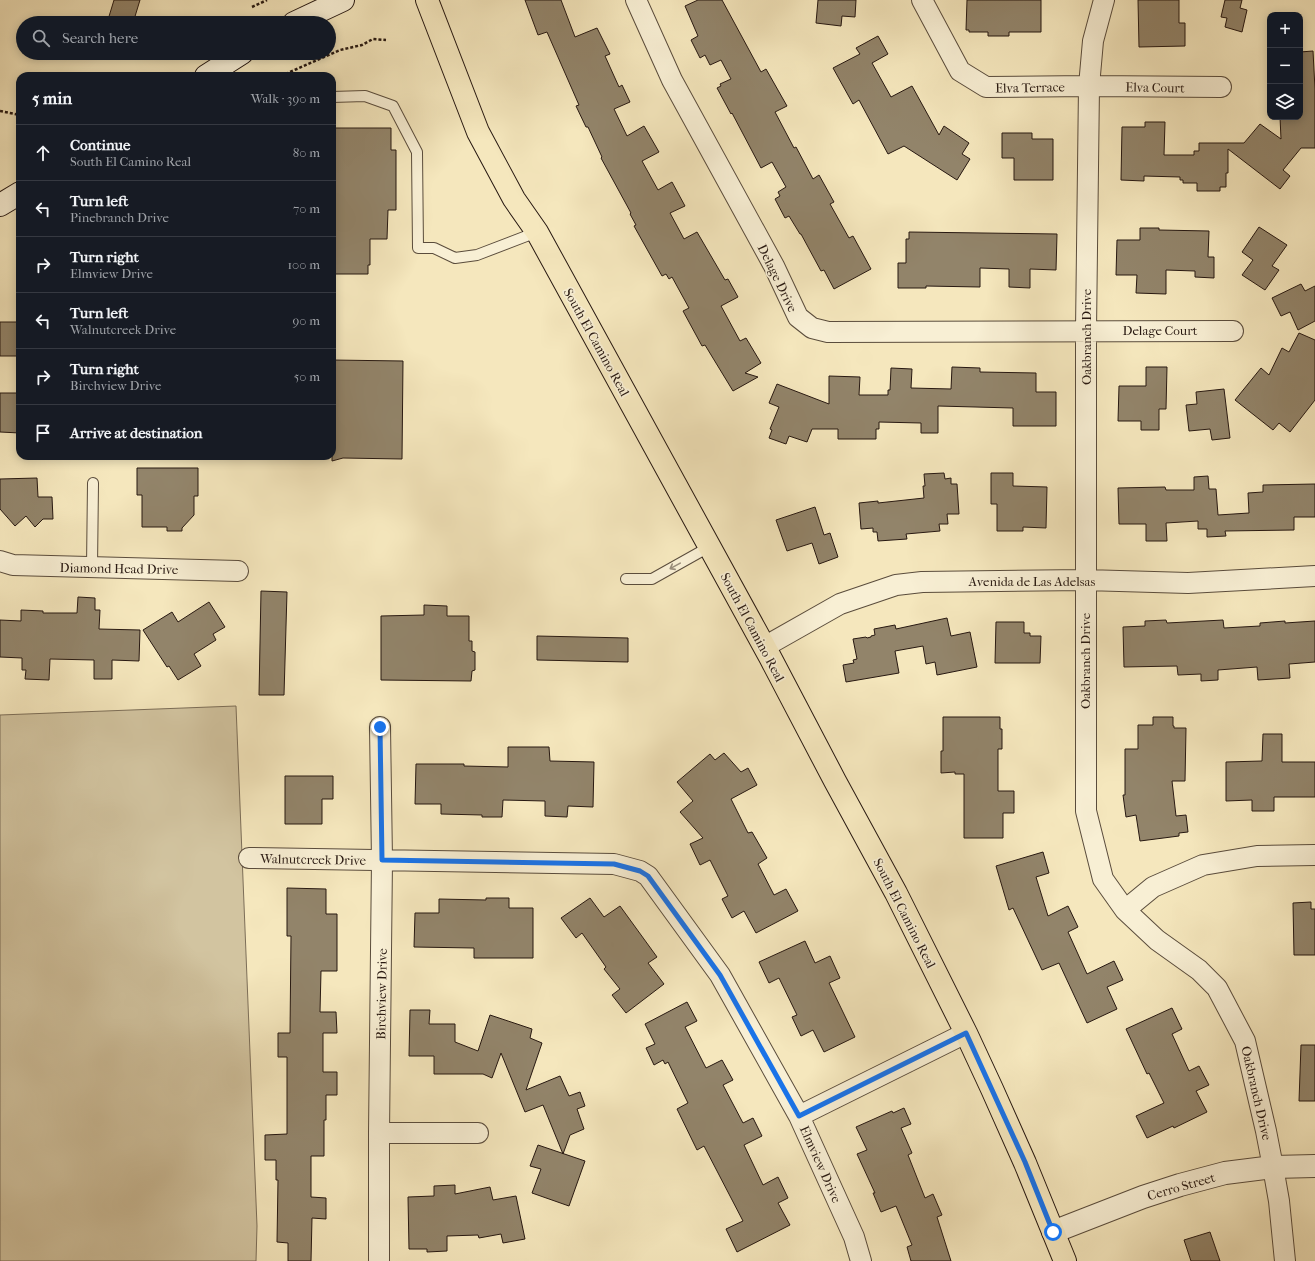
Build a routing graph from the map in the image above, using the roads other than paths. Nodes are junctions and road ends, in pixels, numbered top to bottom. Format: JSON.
{"nodes":[{"id":1,"x":343,"y":0,"type":"edge"},
{"id":2,"x":427,"y":0,"type":"edge"},
{"id":3,"x":636,"y":0,"type":"edge"},
{"id":4,"x":922,"y":0,"type":"edge"},
{"id":5,"x":1104,"y":0,"type":"edge"},
{"id":6,"x":309,"y":16,"type":"edge"},
{"id":7,"x":231,"y":60,"type":"edge"},
{"id":8,"x":212,"y":72,"type":"edge"},
{"id":9,"x":1089,"y":86,"type":"junction"},
{"id":10,"x":1221,"y":88,"type":"dead end"},
{"id":11,"x":336,"y":96,"type":"edge"},
{"id":12,"x":16,"y":195,"type":"edge"},
{"id":13,"x":0,"y":204,"type":"edge"},
{"id":14,"x":537,"y":232,"type":"junction"},
{"id":15,"x":1086,"y":330,"type":"junction"},
{"id":16,"x":1233,"y":330,"type":"dead end"},
{"id":17,"x":93,"y":483,"type":"dead end"},
{"id":18,"x":709,"y":547,"type":"junction"},
{"id":19,"x":0,"y":561,"type":"edge"},
{"id":20,"x":92,"y":567,"type":"junction"},
{"id":21,"x":238,"y":571,"type":"dead end"},
{"id":22,"x":1315,"y":576,"type":"edge"},
{"id":23,"x":626,"y":579,"type":"dead end"},
{"id":24,"x":1085,"y":580,"type":"junction"},
{"id":25,"x":764,"y":647,"type":"junction"},
{"id":26,"x":380,"y":727,"type":"dead end"},
{"id":27,"x":1315,"y":855,"type":"edge"},
{"id":28,"x":249,"y":858,"type":"dead end"},
{"id":29,"x":382,"y":860,"type":"junction"},
{"id":30,"x":640,"y":871,"type":"joint"},
{"id":31,"x":1125,"y":910,"type":"junction"},
{"id":32,"x":966,"y":1033,"type":"junction"},
{"id":33,"x":799,"y":1116,"type":"junction"},
{"id":34,"x":378,"y":1133,"type":"junction"},
{"id":35,"x":478,"y":1133,"type":"dead end"},
{"id":36,"x":1315,"y":1166,"type":"edge"},
{"id":37,"x":1273,"y":1167,"type":"junction"},
{"id":38,"x":1053,"y":1232,"type":"junction"},
{"id":39,"x":378,"y":1261,"type":"edge"},
{"id":40,"x":861,"y":1261,"type":"edge"},
{"id":41,"x":1065,"y":1261,"type":"edge"},
{"id":42,"x":1285,"y":1261,"type":"edge"}],
"edges":[{"from":1,"to":6,"type":"street"},
{"from":2,"to":14,"type":"main road","name":"South El Camino Real"},
{"from":3,"to":15,"type":"street","name":"Delage Drive"},
{"from":4,"to":9,"type":"street","name":"Elva Terrace"},
{"from":5,"to":9,"type":"street","name":"Oakbranch Drive"},
{"from":7,"to":8,"type":"street"},
{"from":9,"to":10,"type":"street","name":"Elva Court"},
{"from":9,"to":15,"type":"street","name":"Oakbranch Drive"},
{"from":11,"to":14,"type":"lane"},
{"from":12,"to":13,"type":"street"},
{"from":14,"to":18,"type":"main road","name":"South El Camino Real"},
{"from":15,"to":16,"type":"street","name":"Delage Court"},
{"from":15,"to":24,"type":"street","name":"Oakbranch Drive"},
{"from":17,"to":20,"type":"lane"},
{"from":18,"to":23,"type":"lane","one_way":true},
{"from":18,"to":25,"type":"main road","name":"South El Camino Real"},
{"from":19,"to":20,"type":"street","name":"Diamond Head Drive"},
{"from":20,"to":21,"type":"street","name":"Diamond Head Drive"},
{"from":22,"to":24,"type":"street","name":"Avenida de Las Adelsas"},
{"from":24,"to":25,"type":"street","name":"Avenida de Las Adelsas"},
{"from":24,"to":31,"type":"street","name":"Oakbranch Drive"},
{"from":25,"to":32,"type":"main road","name":"South El Camino Real"},
{"from":26,"to":29,"type":"street","name":"Birchview Drive"},
{"from":27,"to":31,"type":"street"},
{"from":28,"to":29,"type":"street","name":"Walnutcreek Drive"},
{"from":29,"to":30,"type":"street","name":"Walnutcreek Drive"},
{"from":29,"to":34,"type":"street","name":"Birchview Drive"},
{"from":30,"to":33,"type":"street","name":"Elmview Drive"},
{"from":31,"to":37,"type":"street","name":"Oakbranch Drive"},
{"from":32,"to":33,"type":"street"},
{"from":32,"to":38,"type":"main road","name":"South El Camino Real"},
{"from":33,"to":40,"type":"street","name":"Elmview Drive"},
{"from":34,"to":35,"type":"street"},
{"from":34,"to":39,"type":"street","name":"Birchview Drive"},
{"from":36,"to":37,"type":"street","name":"Cerro Street"},
{"from":37,"to":38,"type":"street","name":"Cerro Street"},
{"from":37,"to":42,"type":"street","name":"Oakbranch Drive"},
{"from":38,"to":41,"type":"main road","name":"South El Camino Real"}]}
